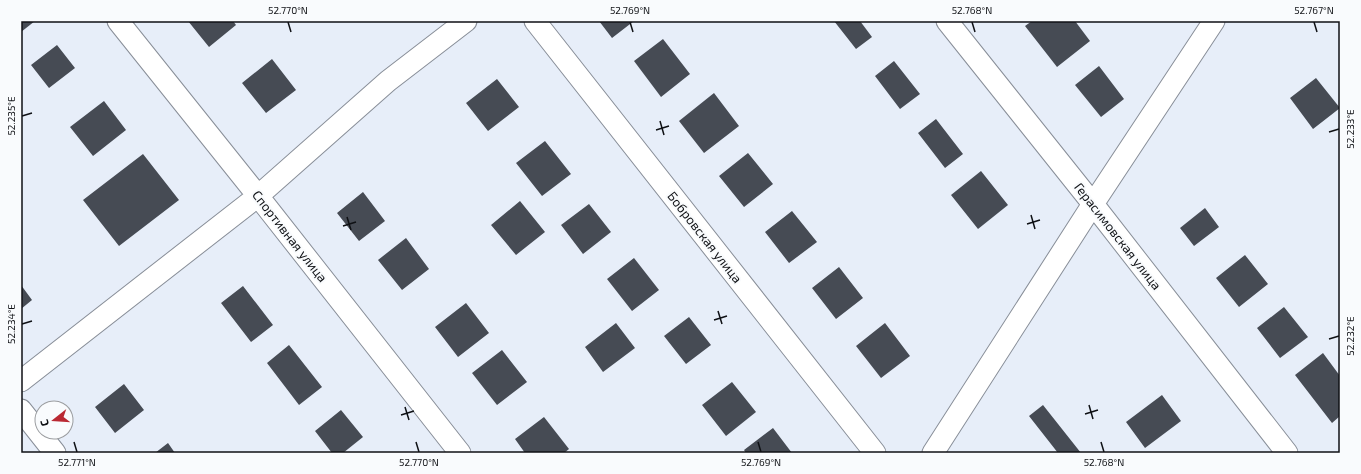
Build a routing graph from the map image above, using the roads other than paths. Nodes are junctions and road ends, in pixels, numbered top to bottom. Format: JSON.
{"nodes":[{"id":1,"x":118,"y":21,"type":"edge"},
{"id":2,"x":466,"y":21,"type":"edge"},
{"id":3,"x":535,"y":21,"type":"edge"},
{"id":4,"x":947,"y":21,"type":"edge"},
{"id":5,"x":1214,"y":21,"type":"edge"},
{"id":6,"x":258,"y":196,"type":"junction"},
{"id":7,"x":1093,"y":204,"type":"junction"},
{"id":8,"x":21,"y":381,"type":"edge"},
{"id":9,"x":21,"y":410,"type":"edge"},
{"id":10,"x":55,"y":453,"type":"edge"},
{"id":11,"x":460,"y":453,"type":"edge"},
{"id":12,"x":875,"y":453,"type":"edge"},
{"id":13,"x":933,"y":453,"type":"edge"},
{"id":14,"x":1287,"y":453,"type":"edge"}],
"edges":[{"from":1,"to":6,"type":"street","name":"Спортивная улица"},
{"from":2,"to":6,"type":"street"},
{"from":3,"to":12,"type":"street","name":"Бобровская улица"},
{"from":4,"to":7,"type":"street","name":"Герасимовская улица"},
{"from":5,"to":7,"type":"street"},
{"from":6,"to":8,"type":"street"},
{"from":6,"to":11,"type":"street","name":"Спортивная улица"},
{"from":7,"to":13,"type":"street"},
{"from":7,"to":14,"type":"street","name":"Герасимовская улица"},
{"from":9,"to":10,"type":"street"}]}
